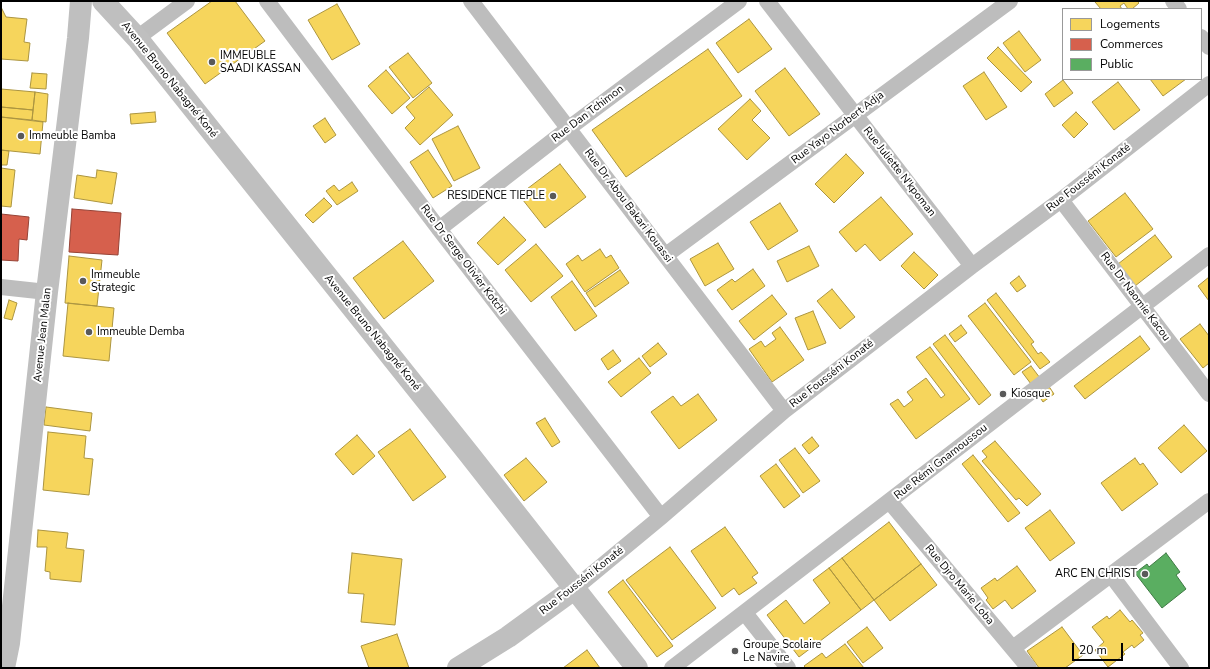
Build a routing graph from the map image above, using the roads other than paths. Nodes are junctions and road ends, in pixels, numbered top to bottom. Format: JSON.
{"nodes":[{"id":1,"x":81,"y":1,"type":"edge"},
{"id":2,"x":103,"y":1,"type":"edge"},
{"id":3,"x":186,"y":1,"type":"edge"},
{"id":4,"x":267,"y":1,"type":"edge"},
{"id":5,"x":471,"y":1,"type":"edge"},
{"id":6,"x":738,"y":1,"type":"edge"},
{"id":7,"x":767,"y":1,"type":"edge"},
{"id":8,"x":1010,"y":1,"type":"edge"},
{"id":9,"x":137,"y":38,"type":"junction"},
{"id":10,"x":1202,"y":38,"type":"edge"},
{"id":11,"x":1209,"y":47,"type":"edge"},
{"id":12,"x":1209,"y":84,"type":"edge"},
{"id":13,"x":856,"y":116,"type":"junction"},
{"id":14,"x":569,"y":128,"type":"junction"},
{"id":15,"x":1061,"y":200,"type":"junction"},
{"id":16,"x":439,"y":229,"type":"junction"},
{"id":17,"x":666,"y":255,"type":"junction"},
{"id":18,"x":1209,"y":255,"type":"edge"},
{"id":19,"x":972,"y":266,"type":"junction"},
{"id":20,"x":1,"y":287,"type":"edge"},
{"id":21,"x":47,"y":292,"type":"junction"},
{"id":22,"x":1142,"y":306,"type":"junction"},
{"id":23,"x":1209,"y":394,"type":"edge"},
{"id":24,"x":784,"y":411,"type":"junction"},
{"id":25,"x":1209,"y":501,"type":"edge"},
{"id":26,"x":890,"y":502,"type":"junction"},
{"id":27,"x":661,"y":517,"type":"junction"},
{"id":28,"x":1111,"y":575,"type":"junction"},
{"id":29,"x":574,"y":589,"type":"junction"},
{"id":30,"x":745,"y":613,"type":"junction"},
{"id":31,"x":1012,"y":648,"type":"junction"},
{"id":32,"x":4,"y":668,"type":"edge"},
{"id":33,"x":458,"y":668,"type":"edge"},
{"id":34,"x":637,"y":668,"type":"edge"},
{"id":35,"x":672,"y":668,"type":"edge"},
{"id":36,"x":788,"y":668,"type":"edge"},
{"id":37,"x":1029,"y":668,"type":"edge"},
{"id":38,"x":1181,"y":668,"type":"edge"}],
"edges":[{"from":1,"to":21,"type":"main road","name":"Avenue Jean Malan"},
{"from":2,"to":9,"type":"main road","name":"Avenue Bruno Nabagné Koné"},
{"from":3,"to":9,"type":"street"},
{"from":4,"to":16,"type":"street","name":"Rue Dr Serge Olivier Kotchi"},
{"from":5,"to":14,"type":"street","name":"Rue Dr Abou Bakari Kouassi"},
{"from":6,"to":14,"type":"street","name":"Rue Dan Tchimon"},
{"from":7,"to":13,"type":"street","name":"Rue Juliette N'kpoman"},
{"from":8,"to":13,"type":"street","name":"Rue Yayo Norbert Adja"},
{"from":9,"to":29,"type":"main road","name":"Avenue Bruno Nabagné Koné"},
{"from":10,"to":11,"type":"street"},
{"from":12,"to":15,"type":"street","name":"Rue Fousséni Konaté"},
{"from":13,"to":17,"type":"street","name":"Rue Yayo Norbert Adja"},
{"from":13,"to":19,"type":"street","name":"Rue Juliette N'kpoman"},
{"from":14,"to":16,"type":"street","name":"Rue Dan Tchimon"},
{"from":14,"to":17,"type":"street","name":"Rue Dr Abou Bakari Kouassi"},
{"from":15,"to":19,"type":"street","name":"Rue Fousséni Konaté"},
{"from":15,"to":22,"type":"street","name":"Rue Dr Naomie Kacou"},
{"from":16,"to":27,"type":"street","name":"Rue Dr Serge Olivier Kotchi"},
{"from":17,"to":24,"type":"street","name":"Rue Dr Abou Bakari Kouassi"},
{"from":18,"to":22,"type":"street","name":"Rue Rémi Gnamoussou"},
{"from":19,"to":24,"type":"street","name":"Rue Fousséni Konaté"},
{"from":20,"to":21,"type":"street"},
{"from":21,"to":32,"type":"main road","name":"Avenue Jean Malan"},
{"from":22,"to":23,"type":"street","name":"Rue Dr Naomie Kacou"},
{"from":22,"to":26,"type":"street","name":"Rue Rémi Gnamoussou"},
{"from":24,"to":27,"type":"street","name":"Rue Fousséni Konaté"},
{"from":25,"to":28,"type":"street"},
{"from":26,"to":30,"type":"street","name":"Rue Rémi Gnamoussou"},
{"from":26,"to":31,"type":"street","name":"Rue Djro Marie Loba"},
{"from":27,"to":29,"type":"street","name":"Rue Fousséni Konaté"},
{"from":28,"to":31,"type":"street"},
{"from":28,"to":38,"type":"street"},
{"from":29,"to":33,"type":"main road","name":"Rue Fousséni Konaté"},
{"from":29,"to":34,"type":"main road","name":"Avenue Bruno Nabagné Koné"},
{"from":30,"to":35,"type":"street","name":"Rue Rémi Gnamoussou"},
{"from":30,"to":36,"type":"street"},
{"from":31,"to":37,"type":"street","name":"Rue Djro Marie Loba"}]}
